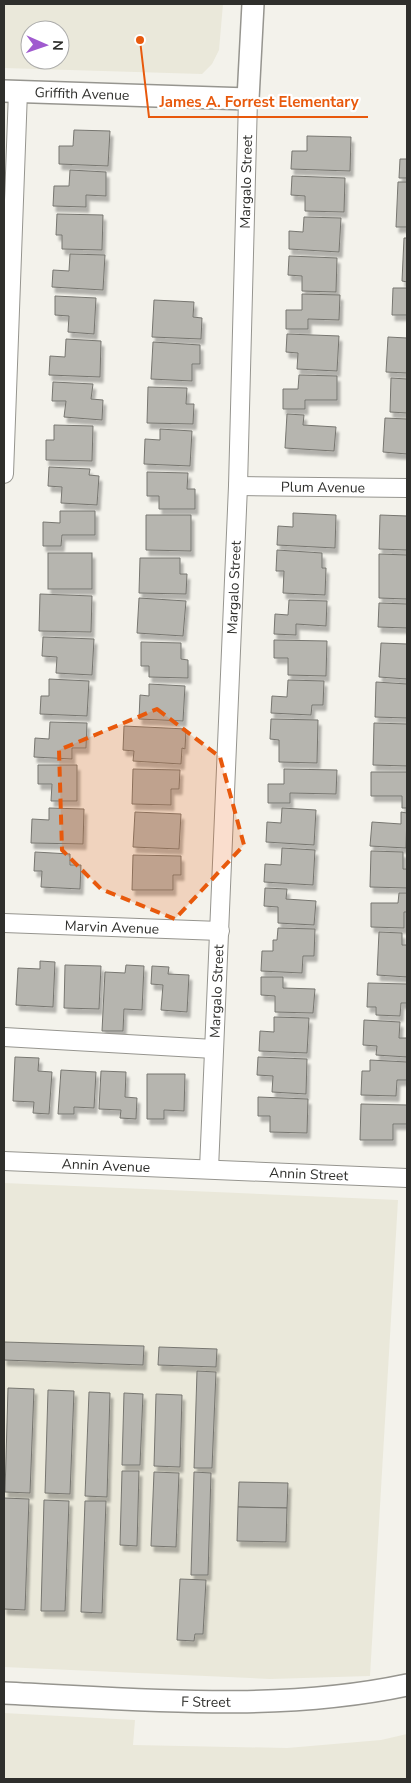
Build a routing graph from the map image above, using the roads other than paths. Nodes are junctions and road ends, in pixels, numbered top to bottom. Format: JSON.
{"nodes":[{"id":1,"x":253,"y":4,"type":"edge"},
{"id":2,"x":11,"y":91,"type":"edge"},
{"id":3,"x":248,"y":99,"type":"junction"},
{"id":4,"x":4,"y":474,"type":"edge"},
{"id":5,"x":238,"y":486,"type":"junction"},
{"id":6,"x":407,"y":488,"type":"edge"},
{"id":7,"x":4,"y":923,"type":"edge"},
{"id":8,"x":220,"y":931,"type":"junction"},
{"id":9,"x":4,"y":1037,"type":"edge"},
{"id":10,"x":214,"y":1049,"type":"junction"},
{"id":11,"x":4,"y":1162,"type":"edge"},
{"id":12,"x":209,"y":1170,"type":"junction"},
{"id":13,"x":407,"y":1178,"type":"edge"},
{"id":14,"x":407,"y":1685,"type":"edge"},
{"id":15,"x":4,"y":1693,"type":"edge"}],
"edges":[{"from":1,"to":3,"type":"street","name":"Margalo Street"},
{"from":2,"to":3,"type":"street","name":"Griffith Avenue"},
{"from":2,"to":4,"type":"street"},
{"from":3,"to":5,"type":"street","name":"Margalo Street"},
{"from":5,"to":6,"type":"street","name":"Plum Avenue"},
{"from":5,"to":8,"type":"street","name":"Margalo Street"},
{"from":7,"to":8,"type":"street","name":"Marvin Avenue"},
{"from":8,"to":10,"type":"street","name":"Margalo Street"},
{"from":9,"to":10,"type":"street"},
{"from":10,"to":12,"type":"street","name":"Margalo Street"},
{"from":11,"to":12,"type":"street","name":"Annin Avenue"},
{"from":12,"to":13,"type":"street","name":"Annin Street"},
{"from":14,"to":15,"type":"street","name":"F Street"}]}
